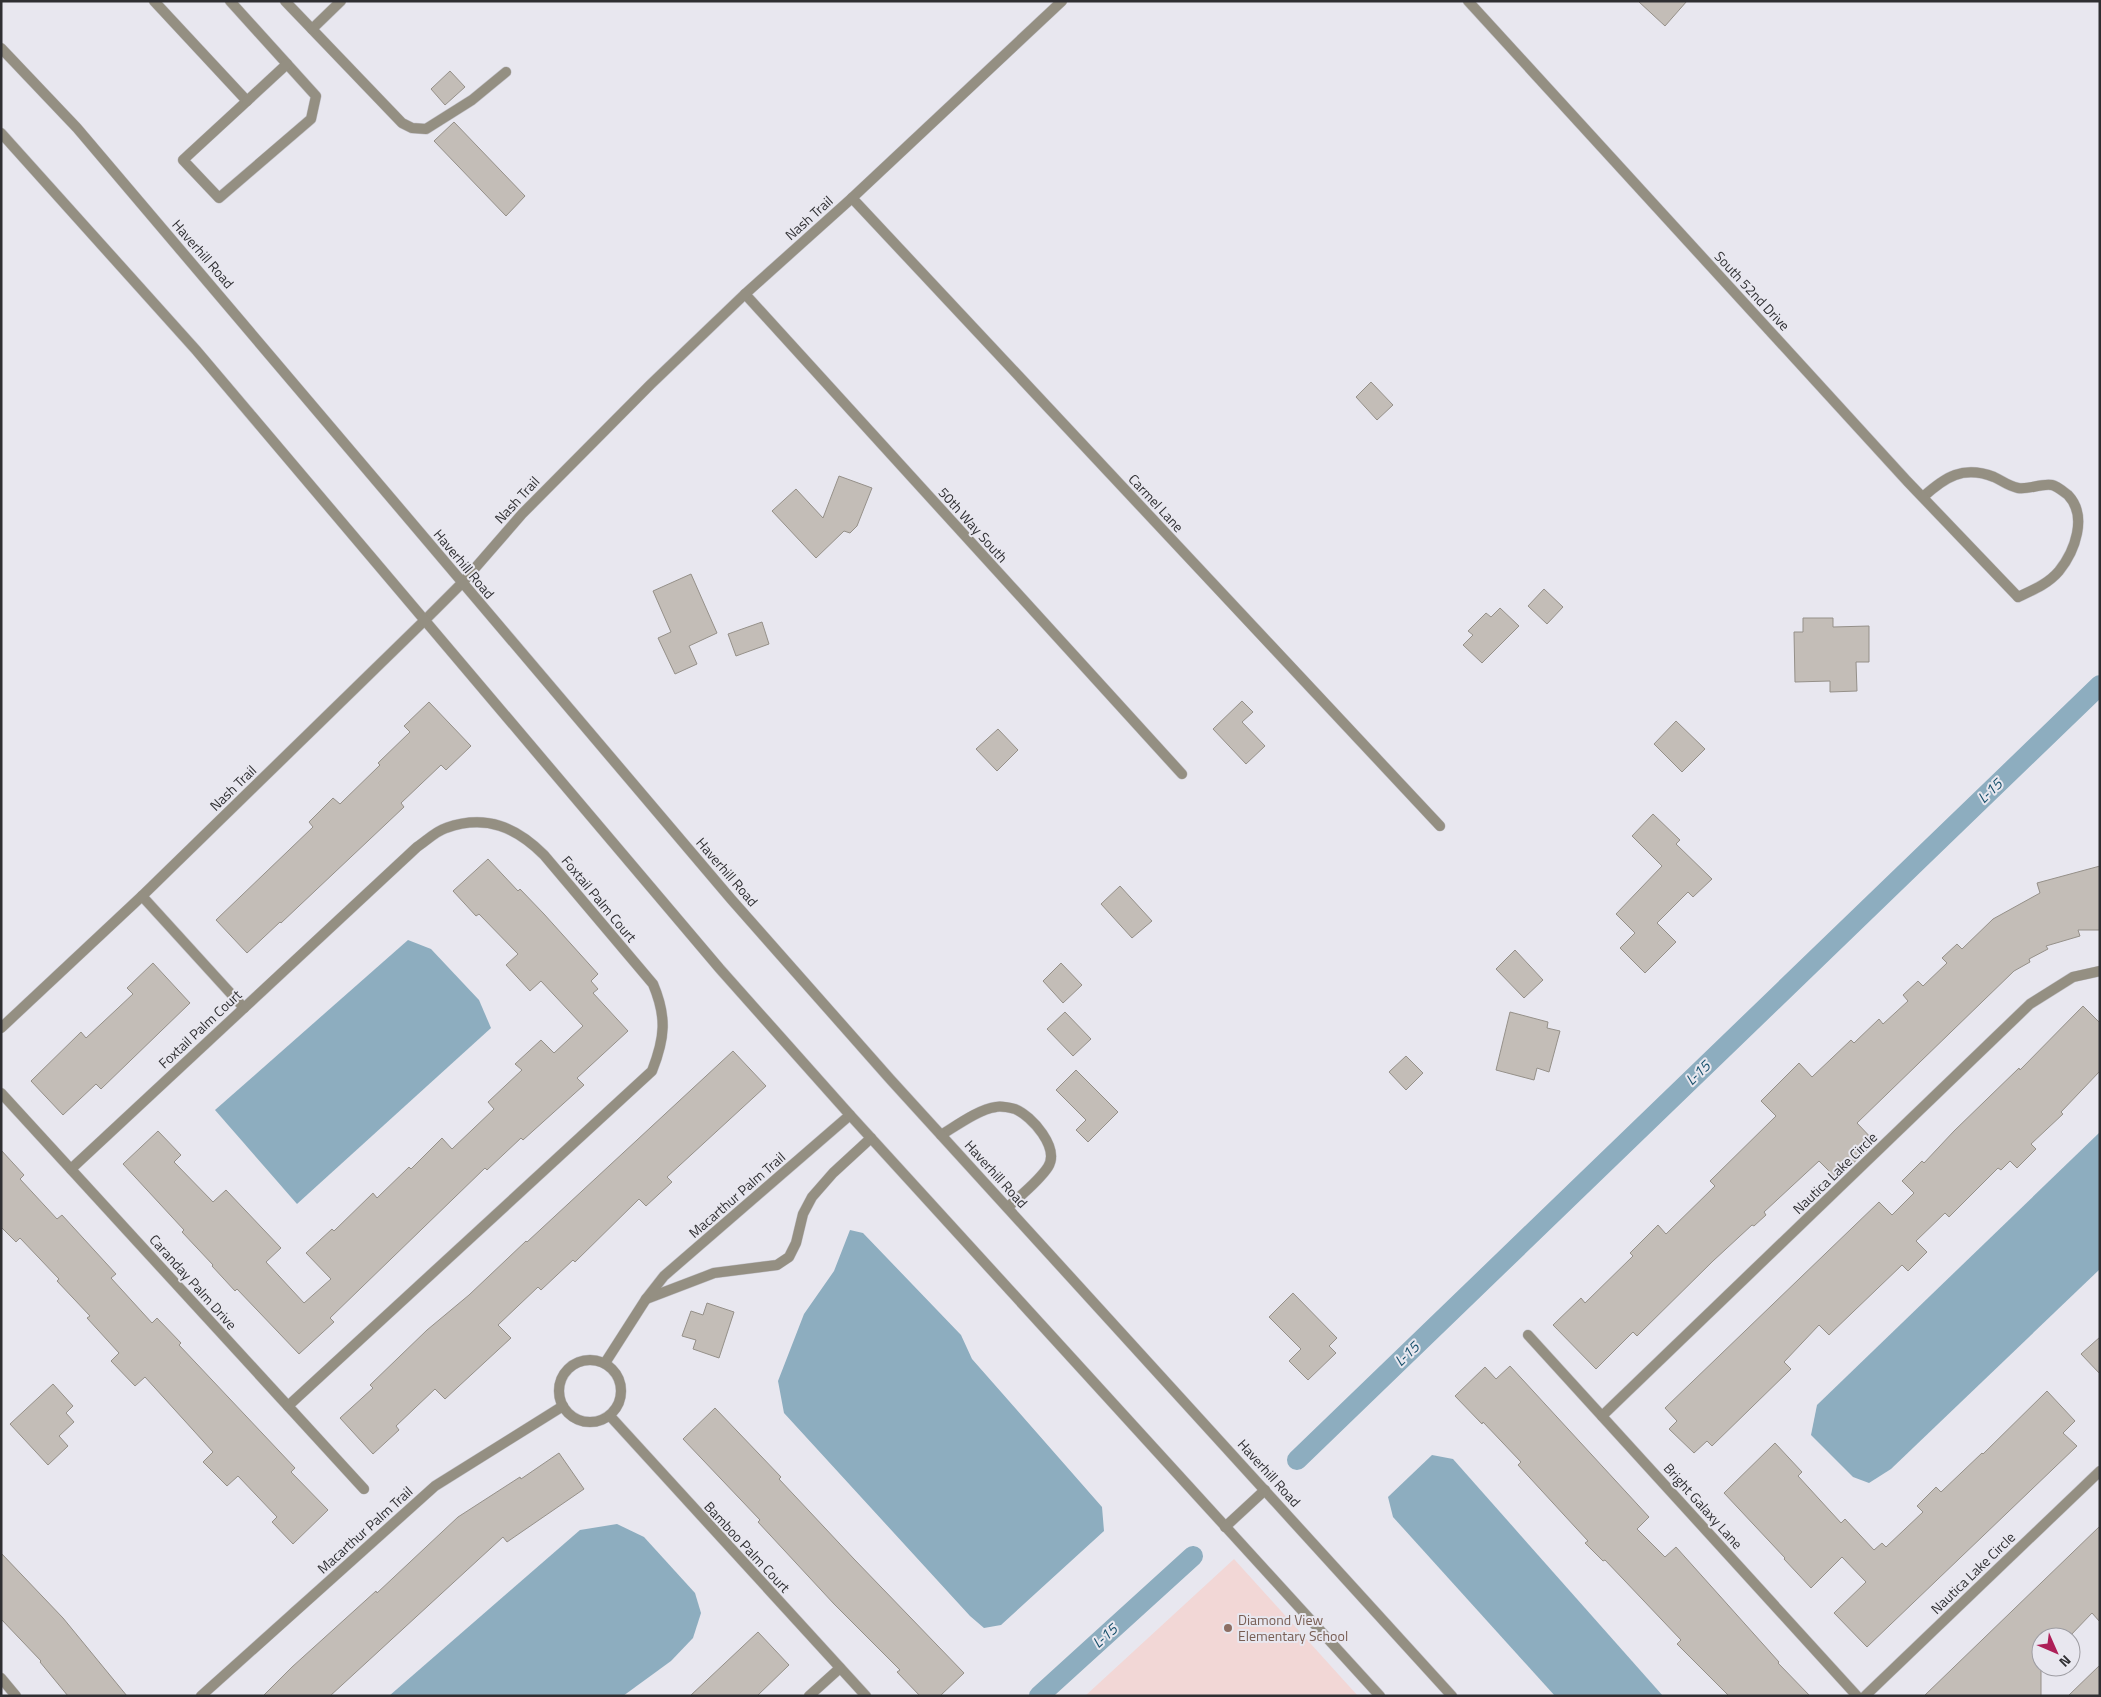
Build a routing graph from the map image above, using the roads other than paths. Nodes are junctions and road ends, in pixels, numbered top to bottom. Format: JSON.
{"nodes":[{"id":1,"x":154,"y":1,"type":"edge"},
{"id":2,"x":230,"y":1,"type":"edge"},
{"id":3,"x":285,"y":1,"type":"edge"},
{"id":4,"x":342,"y":1,"type":"edge"},
{"id":5,"x":1062,"y":1,"type":"edge"},
{"id":6,"x":1468,"y":1,"type":"edge"},
{"id":7,"x":312,"y":30,"type":"junction"},
{"id":8,"x":1,"y":48,"type":"edge"},
{"id":9,"x":287,"y":64,"type":"junction"},
{"id":10,"x":506,"y":72,"type":"dead end"},
{"id":11,"x":247,"y":101,"type":"junction"},
{"id":12,"x":1,"y":133,"type":"edge"},
{"id":13,"x":852,"y":198,"type":"junction"},
{"id":14,"x":744,"y":294,"type":"junction"},
{"id":15,"x":1923,"y":497,"type":"junction"},
{"id":16,"x":462,"y":583,"type":"junction"},
{"id":17,"x":424,"y":621,"type":"junction"},
{"id":18,"x":1182,"y":774,"type":"dead end"},
{"id":19,"x":1440,"y":826,"type":"dead end"},
{"id":20,"x":142,"y":896,"type":"junction"},
{"id":21,"x":2100,"y":971,"type":"edge"},
{"id":22,"x":244,"y":1008,"type":"junction"},
{"id":23,"x":1,"y":1028,"type":"edge"},
{"id":24,"x":1,"y":1093,"type":"edge"},
{"id":25,"x":850,"y":1115,"type":"junction"},
{"id":26,"x":941,"y":1135,"type":"junction"},
{"id":27,"x":871,"y":1138,"type":"junction"},
{"id":28,"x":71,"y":1168,"type":"junction"},
{"id":29,"x":1008,"y":1207,"type":"junction"},
{"id":30,"x":646,"y":1299,"type":"junction"},
{"id":31,"x":1528,"y":1334,"type":"dead end"},
{"id":32,"x":605,"y":1363,"type":"junction"},
{"id":33,"x":288,"y":1406,"type":"junction"},
{"id":34,"x":563,"y":1406,"type":"junction"},
{"id":35,"x":610,"y":1416,"type":"junction"},
{"id":36,"x":1602,"y":1416,"type":"junction"},
{"id":37,"x":2100,"y":1471,"type":"edge"},
{"id":38,"x":364,"y":1489,"type":"dead end"},
{"id":39,"x":1266,"y":1490,"type":"junction"},
{"id":40,"x":1226,"y":1527,"type":"junction"},
{"id":41,"x":840,"y":1668,"type":"junction"},
{"id":42,"x":1,"y":1678,"type":"edge"},
{"id":43,"x":16,"y":1696,"type":"edge"},
{"id":44,"x":201,"y":1696,"type":"edge"},
{"id":45,"x":809,"y":1696,"type":"edge"},
{"id":46,"x":866,"y":1696,"type":"edge"},
{"id":47,"x":1380,"y":1696,"type":"edge"},
{"id":48,"x":1452,"y":1696,"type":"edge"},
{"id":49,"x":1857,"y":1696,"type":"edge"},
{"id":50,"x":1865,"y":1696,"type":"edge"}],
"edges":[{"from":1,"to":11,"type":"street"},
{"from":2,"to":9,"type":"street"},
{"from":3,"to":7,"type":"street"},
{"from":4,"to":7,"type":"street"},
{"from":5,"to":13,"type":"street","name":"Nash Trail"},
{"from":6,"to":15,"type":"street","name":"South 52nd Drive"},
{"from":7,"to":10,"type":"street"},
{"from":8,"to":16,"type":"street","name":"Haverhill Road"},
{"from":9,"to":11,"type":"street"},
{"from":9,"to":11,"type":"street"},
{"from":12,"to":17,"type":"street"},
{"from":13,"to":14,"type":"street","name":"Nash Trail"},
{"from":13,"to":19,"type":"street","name":"Carmel Lane"},
{"from":14,"to":16,"type":"street","name":"Nash Trail"},
{"from":14,"to":18,"type":"street","name":"50th Way South"},
{"from":15,"to":15,"type":"street","name":"South 52nd Drive"},
{"from":16,"to":17,"type":"street","name":"Nash Trail"},
{"from":16,"to":26,"type":"street","name":"Haverhill Road"},
{"from":17,"to":20,"type":"street","name":"Nash Trail"},
{"from":17,"to":25,"type":"street"},
{"from":20,"to":22,"type":"street"},
{"from":20,"to":23,"type":"street","name":"Nash Trail"},
{"from":21,"to":36,"type":"street","name":"Nautica Lake Circle"},
{"from":22,"to":28,"type":"street","name":"Foxtail Palm Court"},
{"from":22,"to":33,"type":"street","name":"Foxtail Palm Court"},
{"from":24,"to":28,"type":"street","name":"Caranday Palm Drive"},
{"from":25,"to":27,"type":"street"},
{"from":25,"to":30,"type":"street","name":"Macarthur Palm Trail"},
{"from":26,"to":29,"type":"street","name":"Haverhill Road"},
{"from":26,"to":29,"type":"street"},
{"from":27,"to":30,"type":"street"},
{"from":27,"to":40,"type":"street"},
{"from":28,"to":33,"type":"street","name":"Caranday Palm Drive"},
{"from":29,"to":39,"type":"street","name":"Haverhill Road"},
{"from":30,"to":32,"type":"street","name":"Macarthur Palm Trail"},
{"from":31,"to":36,"type":"street","name":"Bright Galaxy Lane"},
{"from":32,"to":34,"type":"street"},
{"from":32,"to":35,"type":"street"},
{"from":33,"to":38,"type":"street","name":"Caranday Palm Drive"},
{"from":34,"to":35,"type":"street"},
{"from":34,"to":44,"type":"street","name":"Macarthur Palm Trail"},
{"from":35,"to":41,"type":"street","name":"Bamboo Palm Court"},
{"from":36,"to":49,"type":"street","name":"Bright Galaxy Lane"},
{"from":37,"to":50,"type":"street","name":"Nautica Lake Circle"},
{"from":39,"to":40,"type":"street"},
{"from":39,"to":48,"type":"street","name":"Haverhill Road"},
{"from":40,"to":47,"type":"street"},
{"from":41,"to":45,"type":"street"},
{"from":41,"to":46,"type":"street","name":"Bamboo Palm Court"},
{"from":42,"to":43,"type":"street"}]}
